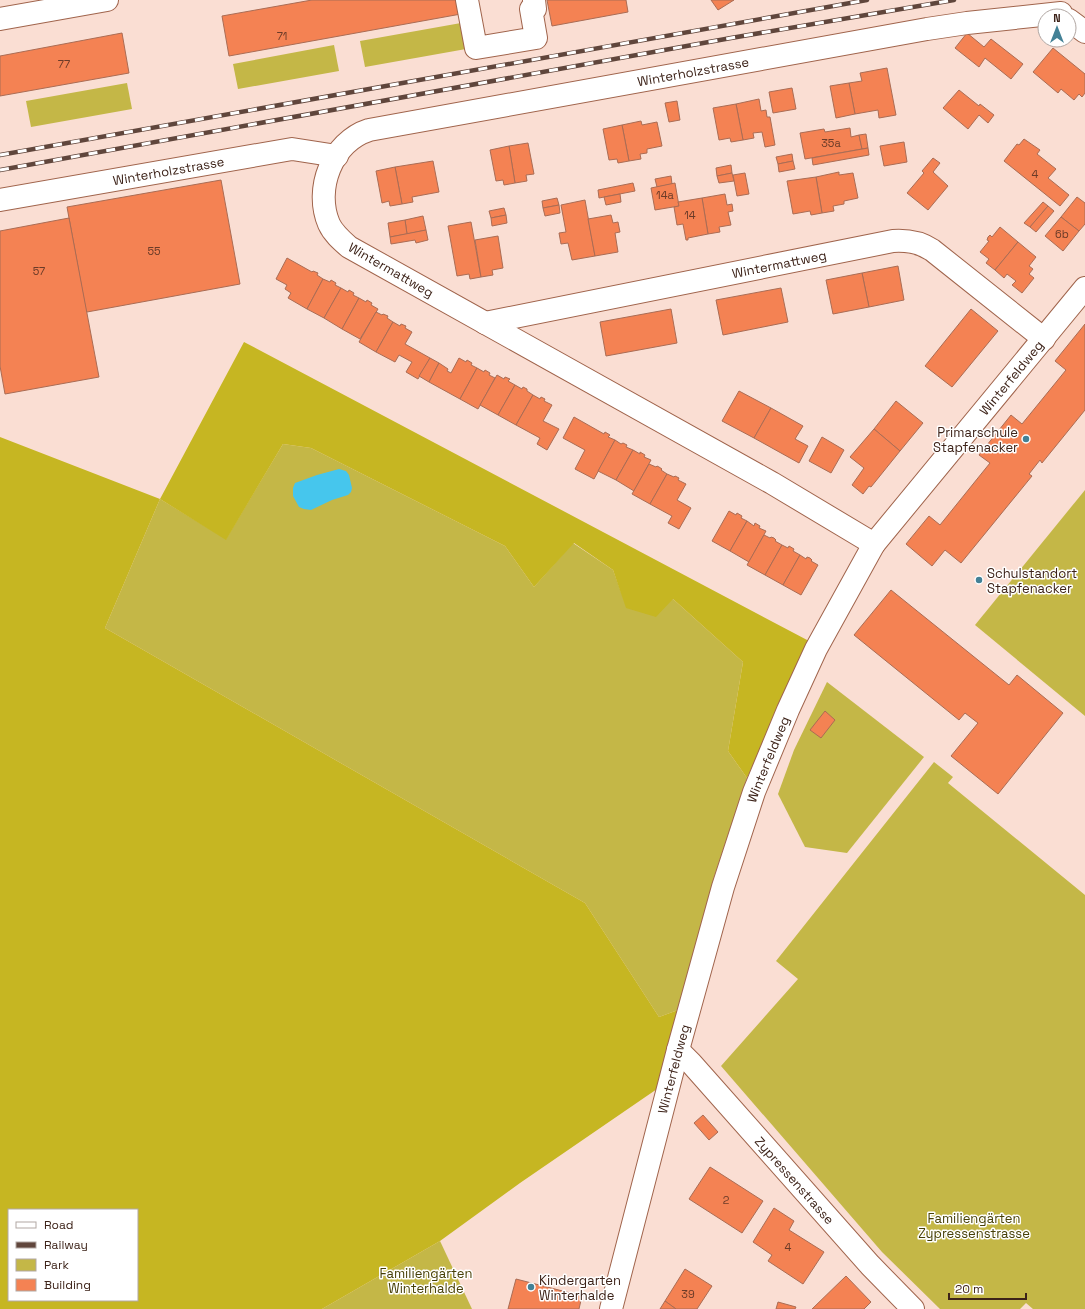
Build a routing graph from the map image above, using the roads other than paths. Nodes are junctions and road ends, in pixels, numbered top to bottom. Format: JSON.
{"nodes":[{"id":1,"x":107,"y":0,"type":"edge"},
{"id":2,"x":467,"y":0,"type":"edge"},
{"id":3,"x":534,"y":0,"type":"edge"},
{"id":4,"x":1037,"y":15,"type":"edge"},
{"id":5,"x":0,"y":19,"type":"edge"},
{"id":6,"x":1077,"y":26,"type":"edge"},
{"id":7,"x":1085,"y":32,"type":"edge"},
{"id":8,"x":337,"y":156,"type":"junction"},
{"id":9,"x":323,"y":195,"type":"joint"},
{"id":10,"x":0,"y":200,"type":"edge"},
{"id":11,"x":1085,"y":288,"type":"edge"},
{"id":12,"x":485,"y":323,"type":"junction"},
{"id":13,"x":1044,"y":339,"type":"junction"},
{"id":14,"x":874,"y":544,"type":"junction"},
{"id":15,"x":678,"y":1050,"type":"junction"},
{"id":16,"x":612,"y":1309,"type":"edge"},
{"id":17,"x":913,"y":1309,"type":"edge"}],
"edges":[{"from":1,"to":5,"type":"street"},
{"from":2,"to":3,"type":"street"},
{"from":4,"to":8,"type":"street","name":"Winterholzstrasse"},
{"from":6,"to":7,"type":"street"},
{"from":8,"to":9,"type":"street","name":"Winterholzstrasse"},
{"from":8,"to":10,"type":"street","name":"Winterholzstrasse"},
{"from":9,"to":12,"type":"street","name":"Wintermattweg"},
{"from":11,"to":13,"type":"street","name":"Winterfeldweg"},
{"from":12,"to":13,"type":"street","name":"Wintermattweg"},
{"from":12,"to":14,"type":"street","name":"Wintermattweg"},
{"from":13,"to":14,"type":"street","name":"Winterfeldweg"},
{"from":14,"to":15,"type":"street","name":"Winterfeldweg"},
{"from":15,"to":16,"type":"street","name":"Winterfeldweg"},
{"from":15,"to":17,"type":"street","name":"Zypressenstrasse"}]}
